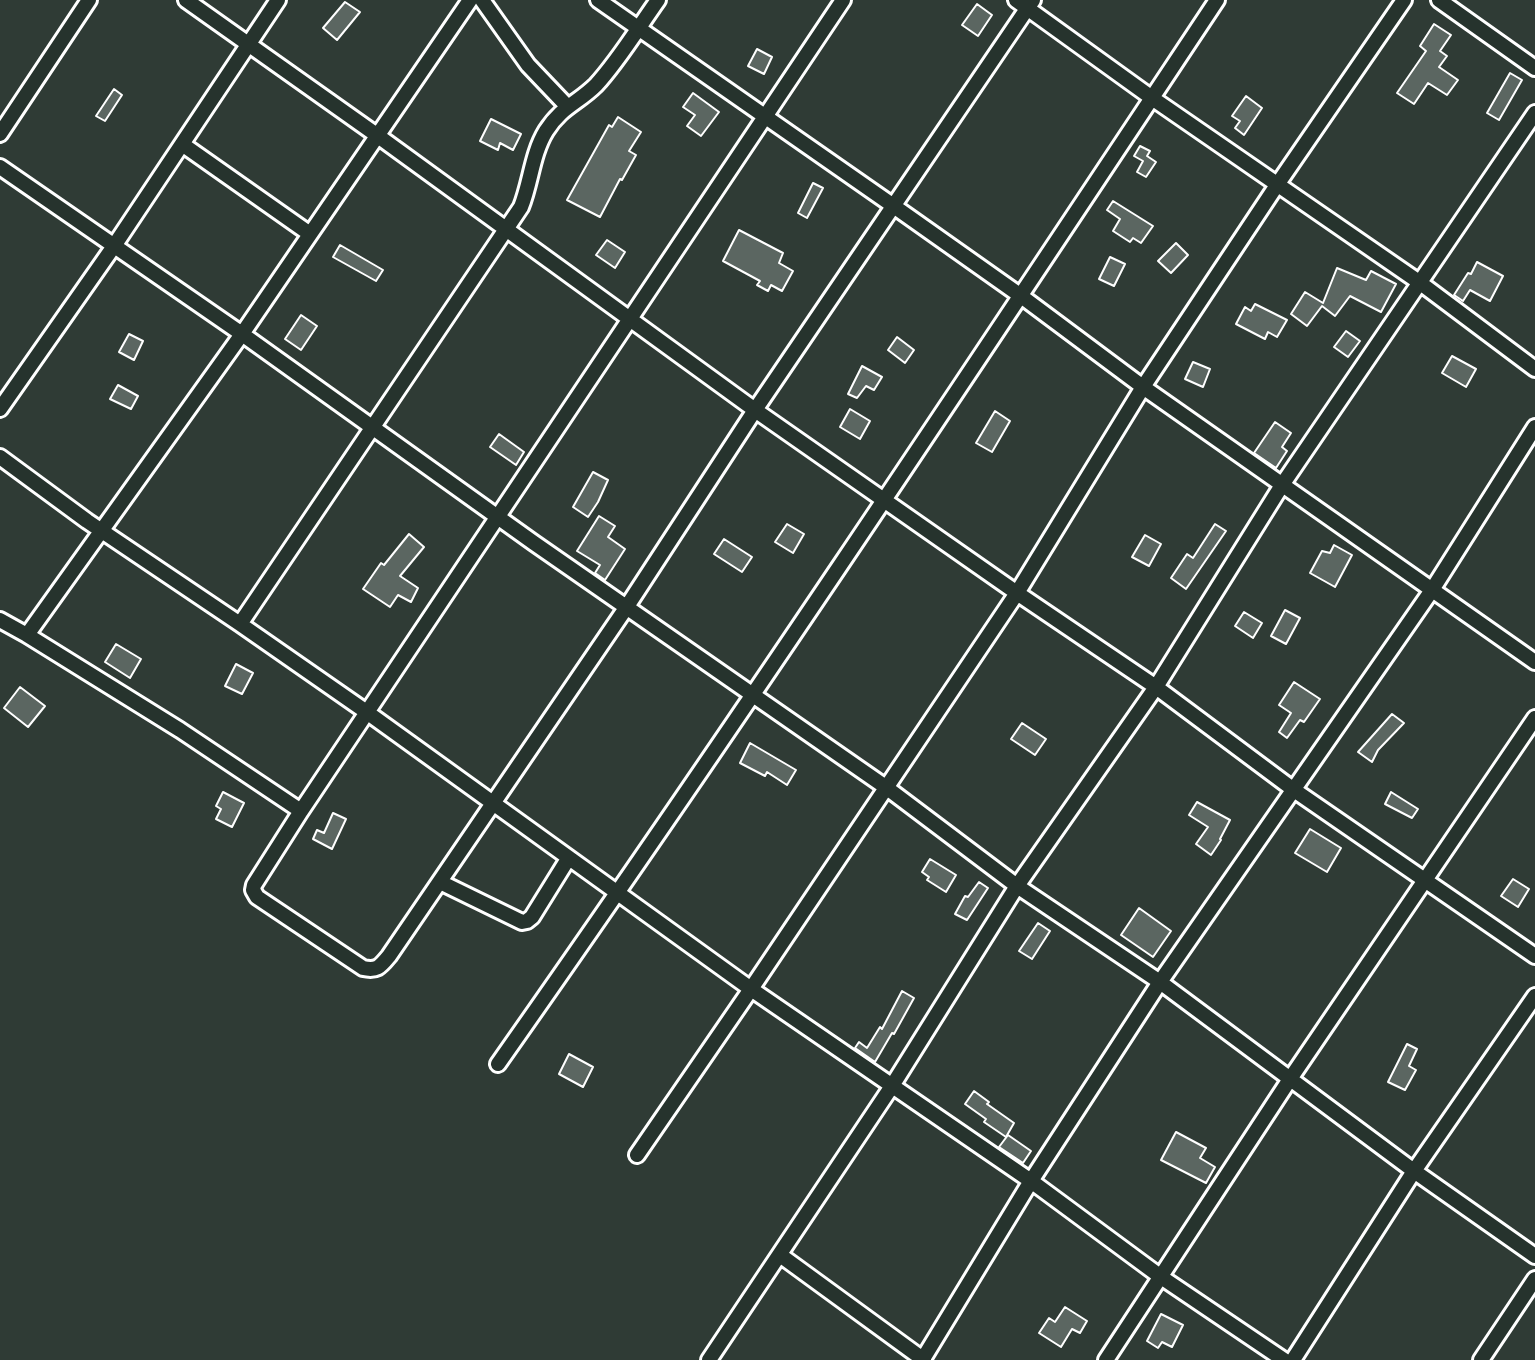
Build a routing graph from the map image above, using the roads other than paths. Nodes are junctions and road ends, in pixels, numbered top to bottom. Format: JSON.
{"nodes":[{"id":1,"x":89,"y":0,"type":"edge"},
{"id":2,"x":186,"y":0,"type":"edge"},
{"id":3,"x":278,"y":0,"type":"edge"},
{"id":4,"x":470,"y":0,"type":"edge"},
{"id":5,"x":482,"y":0,"type":"edge"},
{"id":6,"x":598,"y":0,"type":"edge"},
{"id":7,"x":658,"y":0,"type":"edge"},
{"id":8,"x":843,"y":0,"type":"edge"},
{"id":9,"x":1217,"y":0,"type":"edge"},
{"id":10,"x":1404,"y":0,"type":"edge"},
{"id":11,"x":1439,"y":0,"type":"edge"},
{"id":12,"x":1026,"y":3,"type":"edge"},
{"id":13,"x":639,"y":28,"type":"junction"},
{"id":14,"x":248,"y":43,"type":"junction"},
{"id":15,"x":1535,"y":68,"type":"edge"},
{"id":16,"x":1152,"y":98,"type":"junction"},
{"id":17,"x":567,"y":106,"type":"junction"},
{"id":18,"x":1535,"y":113,"type":"edge"},
{"id":19,"x":765,"y":116,"type":"junction"},
{"id":20,"x":0,"y":134,"type":"edge"},
{"id":21,"x":378,"y":136,"type":"junction"},
{"id":22,"x":182,"y":144,"type":"junction"},
{"id":23,"x":0,"y":167,"type":"edge"},
{"id":24,"x":1277,"y":185,"type":"junction"},
{"id":25,"x":895,"y":207,"type":"junction"},
{"id":26,"x":506,"y":229,"type":"junction"},
{"id":27,"x":310,"y":234,"type":"junction"},
{"id":28,"x":114,"y":246,"type":"junction"},
{"id":29,"x":1419,"y":282,"type":"junction"},
{"id":30,"x":1021,"y":296,"type":"junction"},
{"id":31,"x":629,"y":319,"type":"junction"},
{"id":32,"x":242,"y":334,"type":"junction"},
{"id":33,"x":1535,"y":369,"type":"edge"},
{"id":34,"x":1143,"y":387,"type":"junction"},
{"id":35,"x":0,"y":409,"type":"edge"},
{"id":36,"x":755,"y":410,"type":"junction"},
{"id":37,"x":373,"y":427,"type":"junction"},
{"id":38,"x":1535,"y":427,"type":"edge"},
{"id":39,"x":0,"y":457,"type":"edge"},
{"id":40,"x":1282,"y":485,"type":"junction"},
{"id":41,"x":885,"y":500,"type":"junction"},
{"id":42,"x":499,"y":517,"type":"junction"},
{"id":43,"x":102,"y":531,"type":"junction"},
{"id":44,"x":1432,"y":590,"type":"junction"},
{"id":45,"x":1017,"y":593,"type":"junction"},
{"id":46,"x":626,"y":608,"type":"junction"},
{"id":47,"x":0,"y":620,"type":"edge"},
{"id":48,"x":240,"y":624,"type":"junction"},
{"id":49,"x":27,"y":635,"type":"junction"},
{"id":50,"x":1535,"y":662,"type":"edge"},
{"id":51,"x":1156,"y":687,"type":"junction"},
{"id":52,"x":753,"y":696,"type":"junction"},
{"id":53,"x":368,"y":713,"type":"junction"},
{"id":54,"x":1535,"y":718,"type":"edge"},
{"id":55,"x":887,"y":788,"type":"junction"},
{"id":56,"x":1294,"y":790,"type":"junction"},
{"id":57,"x":493,"y":804,"type":"junction"},
{"id":58,"x":301,"y":811,"type":"junction"},
{"id":59,"x":568,"y":859,"type":"junction"},
{"id":60,"x":1425,"y":879,"type":"junction"},
{"id":61,"x":440,"y":882,"type":"junction"},
{"id":62,"x":1017,"y":886,"type":"junction"},
{"id":63,"x":617,"y":894,"type":"junction"},
{"id":64,"x":1535,"y":956,"type":"edge"},
{"id":65,"x":1160,"y":982,"type":"junction"},
{"id":66,"x":751,"y":989,"type":"junction"},
{"id":67,"x":1535,"y":996,"type":"edge"},
{"id":68,"x":498,"y":1064,"type":"dead end"},
{"id":69,"x":1290,"y":1079,"type":"junction"},
{"id":70,"x":892,"y":1086,"type":"junction"},
{"id":71,"x":637,"y":1155,"type":"dead end"},
{"id":72,"x":1414,"y":1171,"type":"junction"},
{"id":73,"x":1031,"y":1181,"type":"junction"},
{"id":74,"x":780,"y":1255,"type":"junction"},
{"id":75,"x":1535,"y":1256,"type":"edge"},
{"id":76,"x":1161,"y":1277,"type":"junction"},
{"id":77,"x":1535,"y":1279,"type":"edge"},
{"id":78,"x":709,"y":1360,"type":"edge"},
{"id":79,"x":924,"y":1360,"type":"edge"},
{"id":80,"x":1106,"y":1360,"type":"edge"},
{"id":81,"x":1284,"y":1360,"type":"edge"},
{"id":82,"x":1293,"y":1360,"type":"edge"},
{"id":83,"x":1481,"y":1360,"type":"edge"}],
"edges":[{"from":1,"to":20,"type":"street"},
{"from":2,"to":14,"type":"street"},
{"from":3,"to":14,"type":"street"},
{"from":4,"to":21,"type":"street"},
{"from":5,"to":17,"type":"street"},
{"from":6,"to":13,"type":"street"},
{"from":7,"to":13,"type":"street"},
{"from":8,"to":19,"type":"street"},
{"from":9,"to":16,"type":"street"},
{"from":10,"to":24,"type":"street"},
{"from":11,"to":15,"type":"street"},
{"from":12,"to":16,"type":"street"},
{"from":12,"to":25,"type":"street"},
{"from":13,"to":17,"type":"street"},
{"from":13,"to":19,"type":"street"},
{"from":14,"to":21,"type":"street"},
{"from":14,"to":22,"type":"street"},
{"from":16,"to":24,"type":"street"},
{"from":16,"to":30,"type":"street"},
{"from":17,"to":26,"type":"street"},
{"from":18,"to":29,"type":"street"},
{"from":19,"to":25,"type":"street"},
{"from":19,"to":31,"type":"street"},
{"from":21,"to":26,"type":"street"},
{"from":21,"to":27,"type":"street"},
{"from":22,"to":27,"type":"street"},
{"from":22,"to":28,"type":"street"},
{"from":23,"to":28,"type":"street"},
{"from":24,"to":29,"type":"street"},
{"from":24,"to":34,"type":"street"},
{"from":25,"to":30,"type":"street"},
{"from":25,"to":36,"type":"street"},
{"from":26,"to":31,"type":"street"},
{"from":26,"to":37,"type":"street"},
{"from":27,"to":32,"type":"street"},
{"from":28,"to":32,"type":"street"},
{"from":28,"to":35,"type":"street"},
{"from":29,"to":33,"type":"street"},
{"from":29,"to":40,"type":"street"},
{"from":30,"to":34,"type":"street"},
{"from":30,"to":41,"type":"street"},
{"from":31,"to":36,"type":"street"},
{"from":31,"to":42,"type":"street"},
{"from":32,"to":37,"type":"street"},
{"from":32,"to":43,"type":"street"},
{"from":34,"to":40,"type":"street"},
{"from":34,"to":45,"type":"street"},
{"from":36,"to":41,"type":"street"},
{"from":36,"to":46,"type":"street"},
{"from":37,"to":42,"type":"street"},
{"from":37,"to":48,"type":"street"},
{"from":38,"to":44,"type":"street"},
{"from":39,"to":43,"type":"street"},
{"from":40,"to":44,"type":"street"},
{"from":40,"to":51,"type":"street"},
{"from":41,"to":45,"type":"street"},
{"from":41,"to":52,"type":"street"},
{"from":42,"to":46,"type":"street"},
{"from":42,"to":53,"type":"street"},
{"from":43,"to":48,"type":"street"},
{"from":43,"to":49,"type":"street"},
{"from":44,"to":50,"type":"street"},
{"from":44,"to":56,"type":"street"},
{"from":45,"to":51,"type":"street"},
{"from":45,"to":55,"type":"street"},
{"from":46,"to":52,"type":"street"},
{"from":46,"to":57,"type":"street"},
{"from":47,"to":49,"type":"street"},
{"from":48,"to":53,"type":"street"},
{"from":49,"to":58,"type":"street"},
{"from":51,"to":56,"type":"street"},
{"from":51,"to":62,"type":"street"},
{"from":52,"to":55,"type":"street"},
{"from":52,"to":63,"type":"street"},
{"from":53,"to":57,"type":"street"},
{"from":53,"to":58,"type":"street"},
{"from":54,"to":60,"type":"street"},
{"from":55,"to":62,"type":"street"},
{"from":55,"to":66,"type":"street"},
{"from":56,"to":60,"type":"street"},
{"from":56,"to":65,"type":"street"},
{"from":57,"to":59,"type":"street"},
{"from":57,"to":61,"type":"street"},
{"from":58,"to":61,"type":"street"},
{"from":59,"to":61,"type":"street"},
{"from":59,"to":63,"type":"street"},
{"from":60,"to":64,"type":"street"},
{"from":60,"to":69,"type":"street"},
{"from":62,"to":65,"type":"street"},
{"from":62,"to":70,"type":"street"},
{"from":63,"to":66,"type":"street"},
{"from":63,"to":68,"type":"street"},
{"from":65,"to":69,"type":"street"},
{"from":65,"to":73,"type":"street"},
{"from":66,"to":70,"type":"street"},
{"from":66,"to":71,"type":"street"},
{"from":67,"to":72,"type":"street"},
{"from":69,"to":72,"type":"street"},
{"from":69,"to":76,"type":"street"},
{"from":70,"to":73,"type":"street"},
{"from":70,"to":74,"type":"street"},
{"from":72,"to":75,"type":"street"},
{"from":72,"to":82,"type":"street"},
{"from":73,"to":76,"type":"street"},
{"from":73,"to":79,"type":"street"},
{"from":74,"to":78,"type":"street"},
{"from":74,"to":79,"type":"street"},
{"from":76,"to":80,"type":"street"},
{"from":76,"to":81,"type":"street"},
{"from":77,"to":83,"type":"street"}]}
